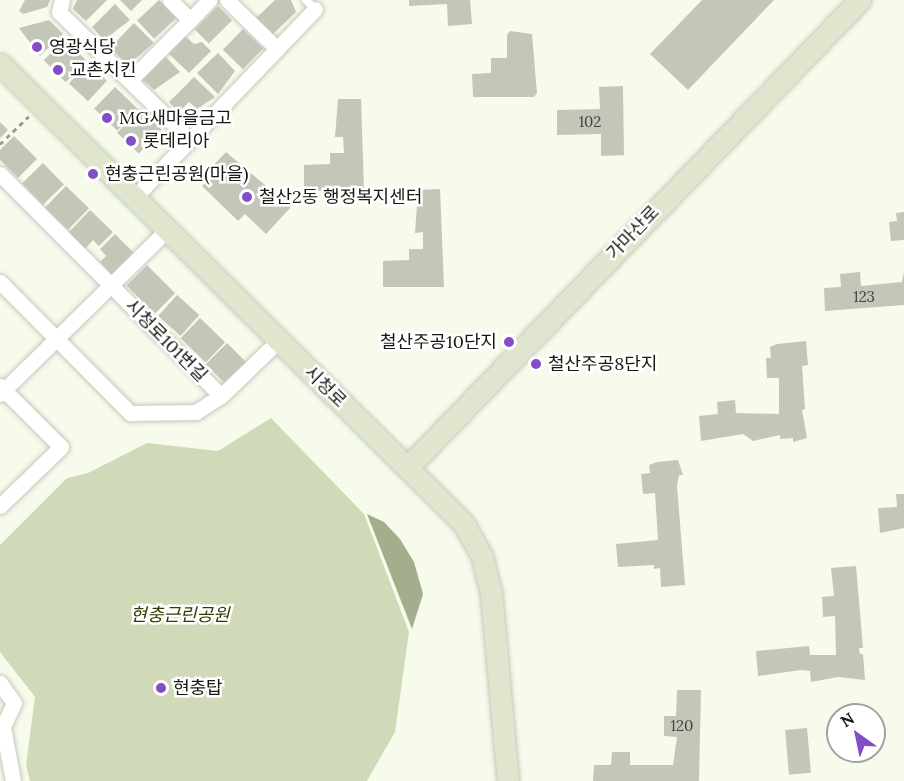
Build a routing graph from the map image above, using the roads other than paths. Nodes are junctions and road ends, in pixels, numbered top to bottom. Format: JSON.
{"nodes":[{"id":1,"x":62,"y":0,"type":"edge"},
{"id":2,"x":170,"y":0,"type":"edge"},
{"id":3,"x":209,"y":0,"type":"edge"},
{"id":4,"x":227,"y":0,"type":"edge"},
{"id":5,"x":860,"y":0,"type":"edge"},
{"id":6,"x":311,"y":5,"type":"edge"},
{"id":7,"x":190,"y":20,"type":"junction"},
{"id":8,"x":277,"y":49,"type":"junction"},
{"id":9,"x":0,"y":64,"type":"edge"},
{"id":10,"x":130,"y":80,"type":"junction"},
{"id":11,"x":0,"y":84,"type":"edge"},
{"id":12,"x":22,"y":90,"type":"junction"},
{"id":13,"x":188,"y":138,"type":"junction"},
{"id":14,"x":0,"y":174,"type":"edge"},
{"id":15,"x":133,"y":199,"type":"junction"},
{"id":16,"x":166,"y":231,"type":"junction"},
{"id":17,"x":0,"y":282,"type":"edge"},
{"id":18,"x":111,"y":286,"type":"junction"},
{"id":19,"x":57,"y":339,"type":"junction"},
{"id":20,"x":278,"y":341,"type":"junction"},
{"id":21,"x":1,"y":390,"type":"edge"},
{"id":22,"x":221,"y":396,"type":"junction"},
{"id":23,"x":408,"y":467,"type":"junction"},
{"id":24,"x":0,"y":506,"type":"edge"},
{"id":25,"x":0,"y":683,"type":"edge"},
{"id":26,"x":13,"y":781,"type":"edge"},
{"id":27,"x":508,"y":781,"type":"edge"}],
"edges":[{"from":1,"to":10,"type":"street"},
{"from":2,"to":7,"type":"street"},
{"from":3,"to":7,"type":"street"},
{"from":4,"to":8,"type":"street"},
{"from":5,"to":23,"type":"main road","name":"가마산로"},
{"from":6,"to":8,"type":"street"},
{"from":7,"to":10,"type":"street"},
{"from":8,"to":13,"type":"street"},
{"from":9,"to":12,"type":"main road","name":"시청로"},
{"from":10,"to":13,"type":"street"},
{"from":11,"to":12,"type":"main road"},
{"from":12,"to":15,"type":"main road","name":"시청로"},
{"from":13,"to":15,"type":"street"},
{"from":14,"to":18,"type":"street","name":"시청로101번길"},
{"from":15,"to":16,"type":"main road","name":"시청로"},
{"from":16,"to":18,"type":"street","name":"시청로101번길"},
{"from":16,"to":20,"type":"main road","name":"시청로"},
{"from":17,"to":19,"type":"street","name":"시청로101번길"},
{"from":18,"to":19,"type":"street","name":"시청로101번길"},
{"from":18,"to":22,"type":"street","name":"시청로101번길"},
{"from":19,"to":21,"type":"street","name":"시청로101번길"},
{"from":19,"to":22,"type":"street","name":"시청로101번길"},
{"from":20,"to":22,"type":"street","name":"시청로101번길"},
{"from":20,"to":23,"type":"main road","name":"시청로"},
{"from":21,"to":24,"type":"street","name":"시청로101번길"},
{"from":23,"to":27,"type":"main road","name":"시청로"},
{"from":25,"to":26,"type":"street"}]}
